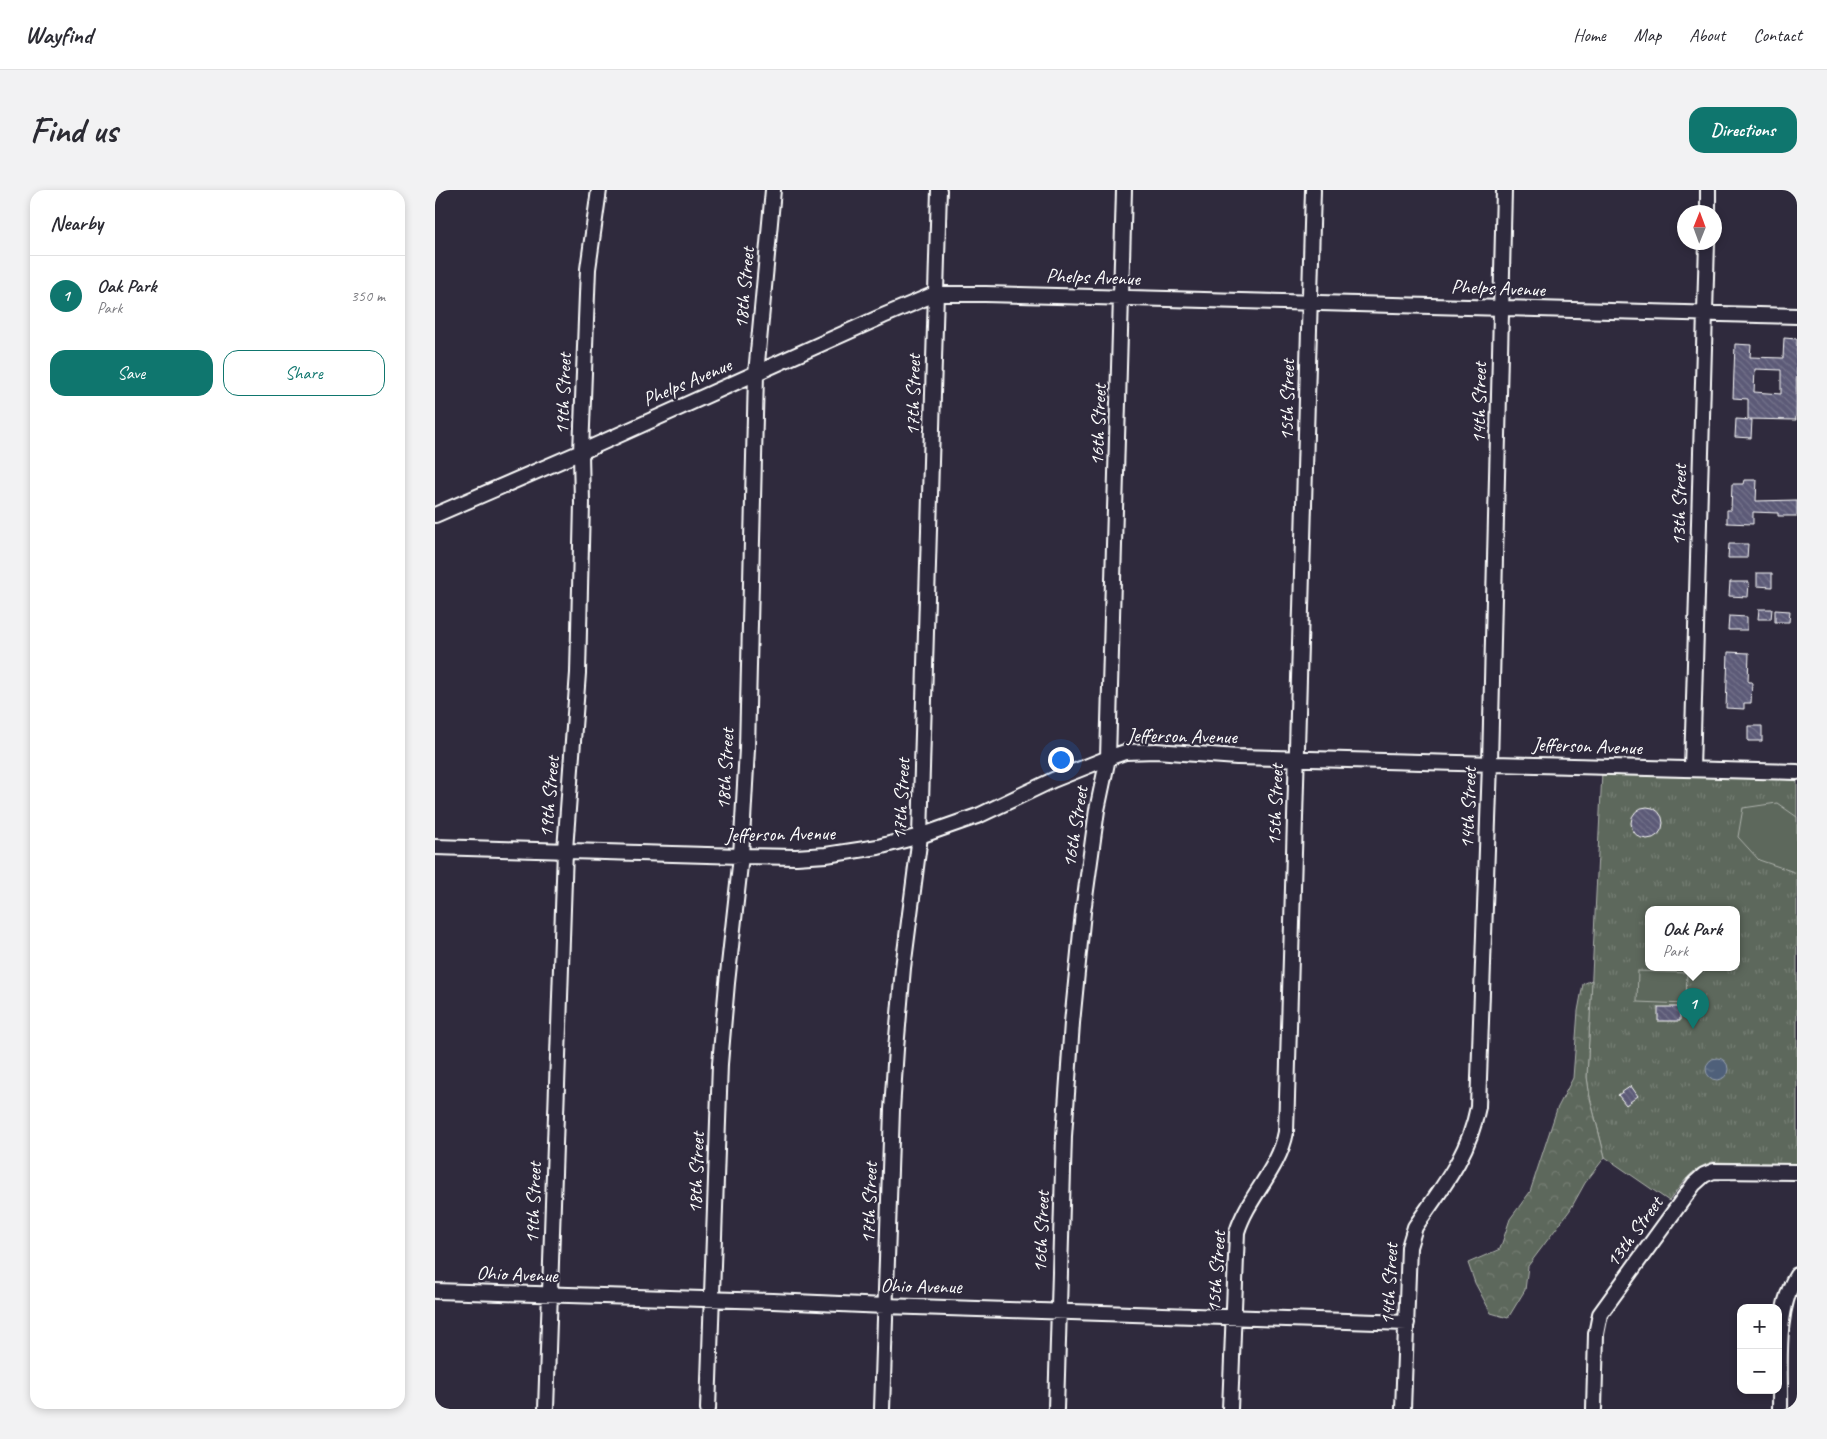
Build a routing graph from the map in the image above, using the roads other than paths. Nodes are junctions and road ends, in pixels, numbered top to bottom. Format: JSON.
{"nodes":[{"id":1,"x":599,"y":190,"type":"edge"},
{"id":2,"x":773,"y":190,"type":"edge"},
{"id":3,"x":939,"y":190,"type":"edge"},
{"id":4,"x":1124,"y":190,"type":"edge"},
{"id":5,"x":1313,"y":190,"type":"edge"},
{"id":6,"x":1505,"y":190,"type":"edge"},
{"id":7,"x":1708,"y":190,"type":"edge"},
{"id":8,"x":1708,"y":205,"type":"edge"},
{"id":9,"x":1707,"y":250,"type":"edge"},
{"id":10,"x":935,"y":294,"type":"junction"},
{"id":11,"x":1121,"y":298,"type":"junction"},
{"id":12,"x":1309,"y":303,"type":"junction"},
{"id":13,"x":1501,"y":308,"type":"junction"},
{"id":14,"x":1705,"y":314,"type":"junction"},
{"id":15,"x":1797,"y":316,"type":"edge"},
{"id":16,"x":756,"y":374,"type":"junction"},
{"id":17,"x":581,"y":452,"type":"junction"},
{"id":18,"x":435,"y":515,"type":"edge"},
{"id":19,"x":1107,"y":758,"type":"junction"},
{"id":20,"x":1297,"y":758,"type":"junction"},
{"id":21,"x":1490,"y":763,"type":"junction"},
{"id":22,"x":1692,"y":769,"type":"junction"},
{"id":23,"x":1797,"y":772,"type":"edge"},
{"id":24,"x":920,"y":836,"type":"junction"},
{"id":25,"x":435,"y":847,"type":"edge"},
{"id":26,"x":565,"y":850,"type":"junction"},
{"id":27,"x":741,"y":856,"type":"junction"},
{"id":28,"x":1797,"y":1172,"type":"edge"},
{"id":29,"x":1797,"y":1275,"type":"edge"},
{"id":30,"x":435,"y":1291,"type":"edge"},
{"id":31,"x":551,"y":1295,"type":"junction"},
{"id":32,"x":712,"y":1300,"type":"junction"},
{"id":33,"x":885,"y":1306,"type":"junction"},
{"id":34,"x":1059,"y":1311,"type":"junction"},
{"id":35,"x":1233,"y":1316,"type":"junction"},
{"id":36,"x":1407,"y":1323,"type":"junction"},
{"id":37,"x":546,"y":1409,"type":"edge"},
{"id":38,"x":708,"y":1409,"type":"edge"},
{"id":39,"x":882,"y":1409,"type":"edge"},
{"id":40,"x":1056,"y":1409,"type":"edge"},
{"id":41,"x":1230,"y":1409,"type":"edge"},
{"id":42,"x":1403,"y":1409,"type":"edge"},
{"id":43,"x":1594,"y":1409,"type":"edge"},
{"id":44,"x":1780,"y":1409,"type":"edge"}],
"edges":[{"from":1,"to":17,"type":"street","name":"19th Street"},
{"from":2,"to":16,"type":"street","name":"18th Street"},
{"from":3,"to":10,"type":"street","name":"17th Street"},
{"from":4,"to":11,"type":"street","name":"16th Street"},
{"from":5,"to":12,"type":"street","name":"15th Street"},
{"from":6,"to":13,"type":"street","name":"14th Street"},
{"from":7,"to":8,"type":"street"},
{"from":9,"to":14,"type":"street","name":"13th Street"},
{"from":10,"to":11,"type":"street","name":"Phelps Avenue"},
{"from":10,"to":16,"type":"street","name":"Phelps Avenue"},
{"from":10,"to":24,"type":"street","name":"17th Street"},
{"from":11,"to":12,"type":"street","name":"Phelps Avenue"},
{"from":11,"to":19,"type":"street","name":"16th Street"},
{"from":12,"to":13,"type":"street","name":"Phelps Avenue"},
{"from":12,"to":20,"type":"street","name":"15th Street"},
{"from":13,"to":14,"type":"street","name":"Phelps Avenue"},
{"from":13,"to":21,"type":"street","name":"14th Street"},
{"from":14,"to":15,"type":"street","name":"Phelps Avenue"},
{"from":14,"to":22,"type":"street","name":"13th Street"},
{"from":16,"to":17,"type":"street","name":"Phelps Avenue"},
{"from":16,"to":27,"type":"street","name":"18th Street"},
{"from":17,"to":18,"type":"street","name":"Phelps Avenue"},
{"from":17,"to":26,"type":"street","name":"19th Street"},
{"from":19,"to":20,"type":"street","name":"Jefferson Avenue"},
{"from":19,"to":24,"type":"street","name":"Jefferson Avenue"},
{"from":19,"to":34,"type":"street","name":"16th Street"},
{"from":20,"to":21,"type":"street","name":"Jefferson Avenue"},
{"from":20,"to":35,"type":"street","name":"15th Street"},
{"from":21,"to":22,"type":"street","name":"Jefferson Avenue"},
{"from":21,"to":36,"type":"street","name":"14th Street"},
{"from":22,"to":23,"type":"street","name":"Jefferson Avenue"},
{"from":24,"to":27,"type":"street","name":"Jefferson Avenue"},
{"from":24,"to":33,"type":"street","name":"17th Street"},
{"from":25,"to":26,"type":"street","name":"Jefferson Avenue"},
{"from":26,"to":27,"type":"street","name":"Jefferson Avenue"},
{"from":26,"to":31,"type":"street","name":"19th Street"},
{"from":27,"to":32,"type":"street","name":"18th Street"},
{"from":28,"to":43,"type":"street","name":"13th Street"},
{"from":29,"to":44,"type":"street"},
{"from":30,"to":31,"type":"street","name":"Ohio Avenue"},
{"from":31,"to":32,"type":"street","name":"Ohio Avenue"},
{"from":31,"to":37,"type":"street","name":"19th Street"},
{"from":32,"to":33,"type":"street","name":"Ohio Avenue"},
{"from":32,"to":38,"type":"street","name":"18th Street"},
{"from":33,"to":34,"type":"street","name":"Ohio Avenue"},
{"from":33,"to":39,"type":"street","name":"17th Street"},
{"from":34,"to":35,"type":"street","name":"Ohio Avenue"},
{"from":34,"to":40,"type":"street","name":"16th Street"},
{"from":35,"to":36,"type":"street","name":"Ohio Avenue"},
{"from":35,"to":41,"type":"street","name":"15th Street"},
{"from":36,"to":42,"type":"street","name":"14th Street"}]}
